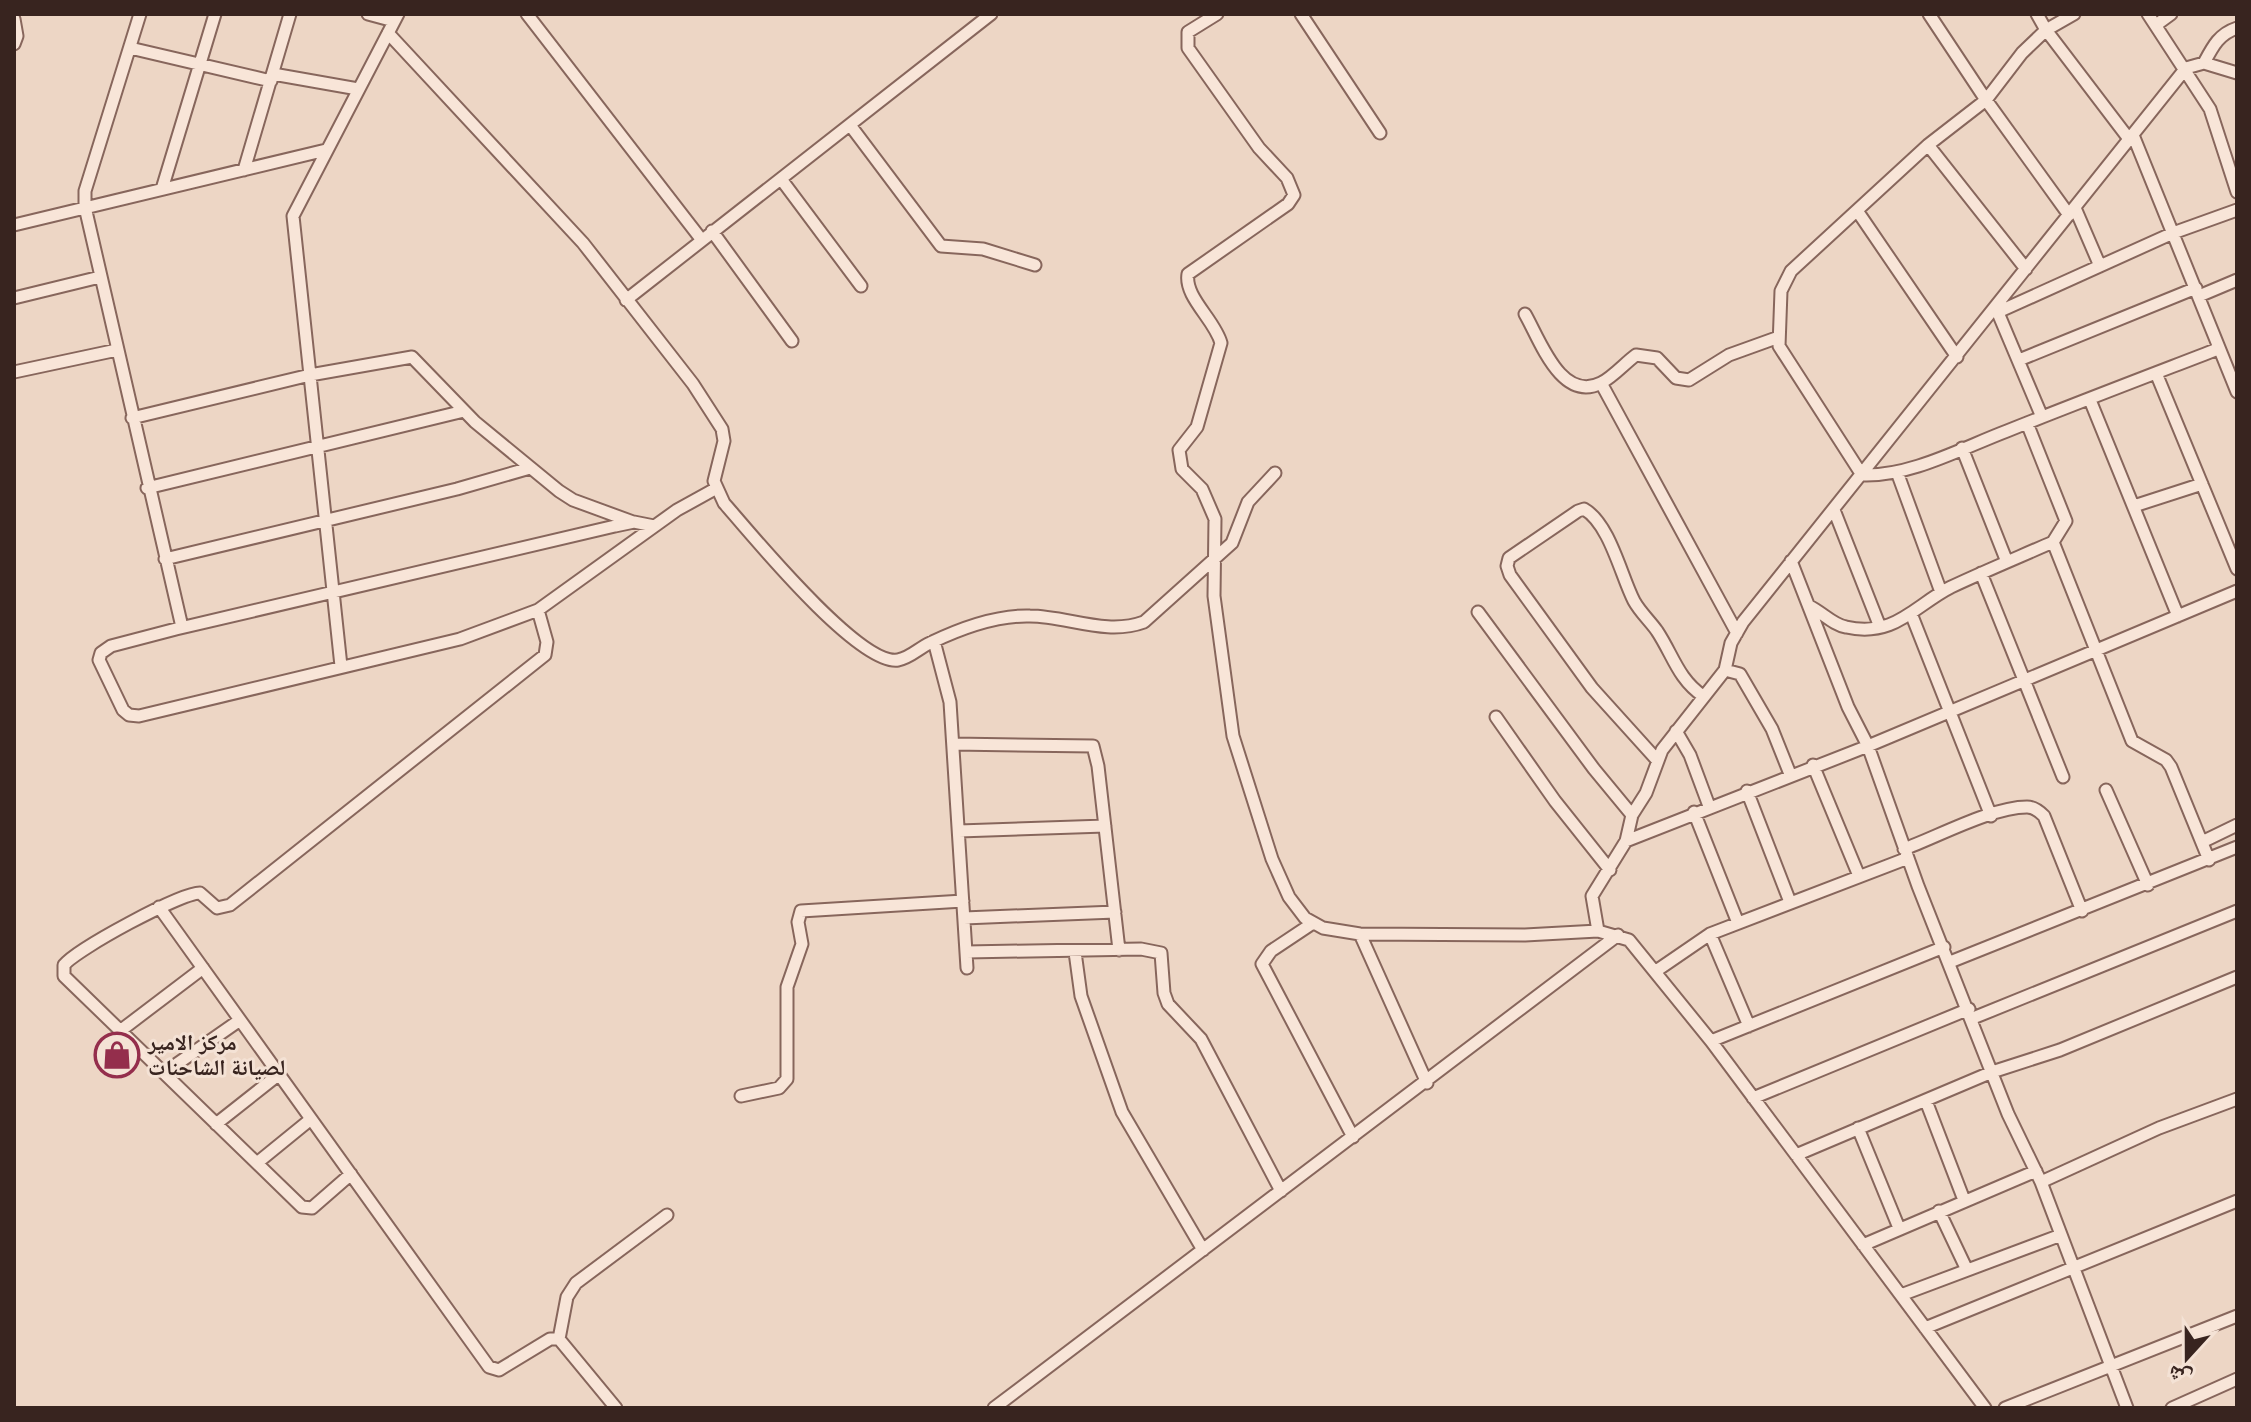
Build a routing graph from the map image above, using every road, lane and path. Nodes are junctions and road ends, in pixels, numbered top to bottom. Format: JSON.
{"nodes":[{"id":1,"x":140,"y":14,"type":"edge"},
{"id":2,"x":215,"y":14,"type":"edge"},
{"id":3,"x":290,"y":14,"type":"edge"},
{"id":4,"x":368,"y":14,"type":"edge"},
{"id":5,"x":527,"y":14,"type":"edge"},
{"id":6,"x":991,"y":14,"type":"edge"},
{"id":7,"x":1217,"y":14,"type":"edge"},
{"id":8,"x":1301,"y":14,"type":"edge"},
{"id":9,"x":1929,"y":14,"type":"edge"},
{"id":10,"x":2037,"y":14,"type":"edge"},
{"id":11,"x":2074,"y":14,"type":"edge"},
{"id":12,"x":2148,"y":14,"type":"edge"},
{"id":13,"x":2171,"y":14,"type":"edge"},
{"id":14,"x":396,"y":17,"type":"edge"},
{"id":15,"x":14,"y":19,"type":"edge"},
{"id":16,"x":2156,"y":25,"type":"junction"},
{"id":17,"x":2237,"y":28,"type":"edge"},
{"id":18,"x":2046,"y":30,"type":"junction"},
{"id":19,"x":388,"y":33,"type":"junction"},
{"id":20,"x":14,"y":44,"type":"edge"},
{"id":21,"x":130,"y":48,"type":"junction"},
{"id":22,"x":2204,"y":63,"type":"junction"},
{"id":23,"x":200,"y":64,"type":"junction"},
{"id":24,"x":2186,"y":68,"type":"junction"},
{"id":25,"x":2237,"y":73,"type":"edge"},
{"id":26,"x":272,"y":78,"type":"junction"},
{"id":27,"x":358,"y":89,"type":"junction"},
{"id":28,"x":1986,"y":100,"type":"junction"},
{"id":29,"x":850,"y":125,"type":"junction"},
{"id":30,"x":1380,"y":133,"type":"dead end"},
{"id":31,"x":2131,"y":137,"type":"junction"},
{"id":32,"x":1928,"y":145,"type":"junction"},
{"id":33,"x":326,"y":150,"type":"junction"},
{"id":34,"x":244,"y":170,"type":"junction"},
{"id":35,"x":781,"y":179,"type":"junction"},
{"id":36,"x":162,"y":189,"type":"junction"},
{"id":37,"x":2237,"y":192,"type":"edge"},
{"id":38,"x":85,"y":207,"type":"junction"},
{"id":39,"x":2237,"y":210,"type":"edge"},
{"id":40,"x":2072,"y":211,"type":"junction"},
{"id":41,"x":1858,"y":212,"type":"junction"},
{"id":42,"x":14,"y":225,"type":"edge"},
{"id":43,"x":712,"y":231,"type":"junction"},
{"id":44,"x":2173,"y":233,"type":"junction"},
{"id":45,"x":701,"y":239,"type":"junction"},
{"id":46,"x":1035,"y":265,"type":"dead end"},
{"id":47,"x":2100,"y":266,"type":"junction"},
{"id":48,"x":2026,"y":269,"type":"junction"},
{"id":49,"x":100,"y":277,"type":"junction"},
{"id":50,"x":2237,"y":280,"type":"edge"},
{"id":51,"x":861,"y":286,"type":"dead end"},
{"id":52,"x":2197,"y":292,"type":"junction"},
{"id":53,"x":14,"y":298,"type":"edge"},
{"id":54,"x":626,"y":300,"type":"junction"},
{"id":55,"x":1997,"y":310,"type":"junction"},
{"id":56,"x":1525,"y":314,"type":"dead end"},
{"id":57,"x":1779,"y":337,"type":"junction"},
{"id":58,"x":792,"y":341,"type":"dead end"},
{"id":59,"x":2218,"y":349,"type":"junction"},
{"id":60,"x":117,"y":350,"type":"junction"},
{"id":61,"x":1957,"y":357,"type":"junction"},
{"id":62,"x":2019,"y":360,"type":"junction"},
{"id":63,"x":14,"y":372,"type":"edge"},
{"id":64,"x":2156,"y":373,"type":"junction"},
{"id":65,"x":310,"y":375,"type":"junction"},
{"id":66,"x":1601,"y":383,"type":"junction"},
{"id":67,"x":2237,"y":392,"type":"edge"},
{"id":68,"x":2090,"y":400,"type":"junction"},
{"id":69,"x":464,"y":411,"type":"junction"},
{"id":70,"x":2042,"y":417,"type":"junction"},
{"id":71,"x":132,"y":418,"type":"junction"},
{"id":72,"x":2027,"y":423,"type":"junction"},
{"id":73,"x":1962,"y":448,"type":"junction"},
{"id":74,"x":318,"y":449,"type":"junction"},
{"id":75,"x":530,"y":468,"type":"junction"},
{"id":76,"x":1897,"y":472,"type":"junction"},
{"id":77,"x":1275,"y":473,"type":"dead end"},
{"id":78,"x":1862,"y":475,"type":"junction"},
{"id":79,"x":2202,"y":484,"type":"junction"},
{"id":80,"x":147,"y":488,"type":"junction"},
{"id":81,"x":715,"y":489,"type":"junction"},
{"id":82,"x":2134,"y":506,"type":"junction"},
{"id":83,"x":1834,"y":510,"type":"junction"},
{"id":84,"x":325,"y":519,"type":"junction"},
{"id":85,"x":634,"y":522,"type":"junction"},
{"id":86,"x":654,"y":526,"type":"junction"},
{"id":87,"x":2053,"y":542,"type":"junction"},
{"id":88,"x":165,"y":559,"type":"junction"},
{"id":89,"x":1214,"y":559,"type":"junction"},
{"id":90,"x":1791,"y":561,"type":"junction"},
{"id":91,"x":2007,"y":562,"type":"junction"},
{"id":92,"x":2237,"y":569,"type":"edge"},
{"id":93,"x":1981,"y":573,"type":"junction"},
{"id":94,"x":2237,"y":591,"type":"edge"},
{"id":95,"x":334,"y":592,"type":"junction"},
{"id":96,"x":1941,"y":592,"type":"junction"},
{"id":97,"x":1809,"y":606,"type":"junction"},
{"id":98,"x":538,"y":610,"type":"junction"},
{"id":99,"x":1478,"y":612,"type":"dead end"},
{"id":100,"x":1912,"y":616,"type":"junction"},
{"id":101,"x":2178,"y":616,"type":"junction"},
{"id":102,"x":182,"y":627,"type":"junction"},
{"id":103,"x":1880,"y":627,"type":"junction"},
{"id":104,"x":1737,"y":633,"type":"junction"},
{"id":105,"x":934,"y":641,"type":"junction"},
{"id":106,"x":2097,"y":649,"type":"junction"},
{"id":107,"x":341,"y":666,"type":"junction"},
{"id":108,"x":1725,"y":670,"type":"junction"},
{"id":109,"x":2023,"y":680,"type":"junction"},
{"id":110,"x":1703,"y":696,"type":"junction"},
{"id":111,"x":1950,"y":710,"type":"junction"},
{"id":112,"x":1496,"y":717,"type":"dead end"},
{"id":113,"x":1676,"y":731,"type":"junction"},
{"id":114,"x":953,"y":744,"type":"junction"},
{"id":115,"x":1868,"y":746,"type":"junction"},
{"id":116,"x":1657,"y":760,"type":"junction"},
{"id":117,"x":1813,"y":765,"type":"junction"},
{"id":118,"x":1790,"y":774,"type":"junction"},
{"id":119,"x":2063,"y":777,"type":"dead end"},
{"id":120,"x":2106,"y":790,"type":"dead end"},
{"id":121,"x":1747,"y":791,"type":"junction"},
{"id":122,"x":1709,"y":806,"type":"junction"},
{"id":123,"x":1694,"y":812,"type":"junction"},
{"id":124,"x":1632,"y":815,"type":"junction"},
{"id":125,"x":1991,"y":816,"type":"junction"},
{"id":126,"x":2237,"y":825,"type":"edge"},
{"id":127,"x":1105,"y":826,"type":"junction"},
{"id":128,"x":959,"y":831,"type":"junction"},
{"id":129,"x":1626,"y":841,"type":"junction"},
{"id":130,"x":2202,"y":842,"type":"junction"},
{"id":131,"x":2237,"y":847,"type":"edge"},
{"id":132,"x":1906,"y":853,"type":"junction"},
{"id":133,"x":2209,"y":860,"type":"junction"},
{"id":134,"x":1610,"y":870,"type":"junction"},
{"id":135,"x":1859,"y":876,"type":"junction"},
{"id":136,"x":2148,"y":885,"type":"junction"},
{"id":137,"x":963,"y":901,"type":"junction"},
{"id":138,"x":1790,"y":902,"type":"junction"},
{"id":139,"x":159,"y":907,"type":"junction"},
{"id":140,"x":2082,"y":911,"type":"junction"},
{"id":141,"x":2237,"y":911,"type":"edge"},
{"id":142,"x":1115,"y":912,"type":"junction"},
{"id":143,"x":964,"y":918,"type":"junction"},
{"id":144,"x":1313,"y":923,"type":"junction"},
{"id":145,"x":1738,"y":923,"type":"junction"},
{"id":146,"x":1598,"y":931,"type":"junction"},
{"id":147,"x":1360,"y":934,"type":"junction"},
{"id":148,"x":1710,"y":934,"type":"junction"},
{"id":149,"x":1618,"y":935,"type":"junction"},
{"id":150,"x":1944,"y":947,"type":"junction"},
{"id":151,"x":1119,"y":950,"type":"junction"},
{"id":152,"x":1094,"y":951,"type":"junction"},
{"id":153,"x":966,"y":952,"type":"junction"},
{"id":154,"x":1075,"y":952,"type":"junction"},
{"id":155,"x":1950,"y":962,"type":"junction"},
{"id":156,"x":203,"y":968,"type":"junction"},
{"id":157,"x":967,"y":968,"type":"dead end"},
{"id":158,"x":1080,"y":970,"type":"junction"},
{"id":159,"x":1656,"y":971,"type":"junction"},
{"id":160,"x":2237,"y":977,"type":"edge"},
{"id":161,"x":1971,"y":1014,"type":"junction"},
{"id":162,"x":240,"y":1020,"type":"junction"},
{"id":163,"x":1749,"y":1026,"type":"junction"},
{"id":164,"x":120,"y":1031,"type":"junction"},
{"id":165,"x":1711,"y":1041,"type":"junction"},
{"id":166,"x":1992,"y":1072,"type":"junction"},
{"id":167,"x":164,"y":1073,"type":"junction"},
{"id":168,"x":278,"y":1075,"type":"junction"},
{"id":169,"x":1427,"y":1083,"type":"junction"},
{"id":170,"x":741,"y":1096,"type":"dead end"},
{"id":171,"x":1753,"y":1098,"type":"junction"},
{"id":172,"x":2237,"y":1099,"type":"edge"},
{"id":173,"x":1926,"y":1101,"type":"junction"},
{"id":174,"x":311,"y":1119,"type":"junction"},
{"id":175,"x":216,"y":1124,"type":"junction"},
{"id":176,"x":1858,"y":1128,"type":"junction"},
{"id":177,"x":1353,"y":1137,"type":"junction"},
{"id":178,"x":1796,"y":1155,"type":"junction"},
{"id":179,"x":257,"y":1163,"type":"junction"},
{"id":180,"x":351,"y":1174,"type":"junction"},
{"id":181,"x":2039,"y":1176,"type":"junction"},
{"id":182,"x":1281,"y":1191,"type":"junction"},
{"id":183,"x":1964,"y":1200,"type":"junction"},
{"id":184,"x":2237,"y":1201,"type":"edge"},
{"id":185,"x":1939,"y":1211,"type":"junction"},
{"id":186,"x":667,"y":1215,"type":"dead end"},
{"id":187,"x":1899,"y":1228,"type":"junction"},
{"id":188,"x":2061,"y":1235,"type":"junction"},
{"id":189,"x":1863,"y":1245,"type":"junction"},
{"id":190,"x":1203,"y":1250,"type":"junction"},
{"id":191,"x":2074,"y":1269,"type":"junction"},
{"id":192,"x":1967,"y":1270,"type":"junction"},
{"id":193,"x":1901,"y":1295,"type":"junction"},
{"id":194,"x":2237,"y":1316,"type":"edge"},
{"id":195,"x":1925,"y":1328,"type":"junction"},
{"id":196,"x":559,"y":1339,"type":"junction"},
{"id":197,"x":2110,"y":1368,"type":"junction"},
{"id":198,"x":2237,"y":1379,"type":"edge"},
{"id":199,"x":616,"y":1408,"type":"edge"},
{"id":200,"x":994,"y":1408,"type":"edge"},
{"id":201,"x":1985,"y":1408,"type":"edge"},
{"id":202,"x":2005,"y":1408,"type":"edge"},
{"id":203,"x":2127,"y":1408,"type":"edge"},
{"id":204,"x":2172,"y":1408,"type":"edge"}],
"edges":[{"from":1,"to":21,"type":"street"},
{"from":2,"to":23,"type":"street"},
{"from":3,"to":26,"type":"street"},
{"from":4,"to":14,"type":"street"},
{"from":5,"to":45,"type":"street"},
{"from":6,"to":29,"type":"street"},
{"from":7,"to":89,"type":"street"},
{"from":8,"to":30,"type":"street"},
{"from":9,"to":28,"type":"street"},
{"from":10,"to":18,"type":"street"},
{"from":11,"to":18,"type":"street"},
{"from":12,"to":16,"type":"street"},
{"from":13,"to":16,"type":"street"},
{"from":14,"to":19,"type":"street"},
{"from":15,"to":20,"type":"street"},
{"from":16,"to":24,"type":"street"},
{"from":17,"to":22,"type":"street"},
{"from":18,"to":28,"type":"street"},
{"from":18,"to":31,"type":"street"},
{"from":19,"to":27,"type":"street"},
{"from":19,"to":54,"type":"street"},
{"from":21,"to":23,"type":"street"},
{"from":21,"to":38,"type":"street"},
{"from":22,"to":24,"type":"street"},
{"from":22,"to":25,"type":"street"},
{"from":23,"to":26,"type":"street"},
{"from":23,"to":36,"type":"street"},
{"from":24,"to":31,"type":"street"},
{"from":24,"to":37,"type":"street"},
{"from":26,"to":27,"type":"street"},
{"from":26,"to":34,"type":"street"},
{"from":27,"to":33,"type":"street"},
{"from":28,"to":32,"type":"street"},
{"from":28,"to":40,"type":"street"},
{"from":29,"to":35,"type":"street"},
{"from":29,"to":46,"type":"street"},
{"from":31,"to":40,"type":"street"},
{"from":31,"to":44,"type":"street"},
{"from":32,"to":41,"type":"street"},
{"from":32,"to":48,"type":"street"},
{"from":33,"to":34,"type":"street"},
{"from":33,"to":65,"type":"street"},
{"from":34,"to":36,"type":"street"},
{"from":35,"to":43,"type":"street"},
{"from":35,"to":51,"type":"street"},
{"from":36,"to":38,"type":"street"},
{"from":38,"to":42,"type":"street"},
{"from":38,"to":49,"type":"street"},
{"from":39,"to":44,"type":"street"},
{"from":40,"to":47,"type":"street"},
{"from":40,"to":48,"type":"street"},
{"from":41,"to":57,"type":"street"},
{"from":41,"to":61,"type":"street"},
{"from":43,"to":45,"type":"street"},
{"from":43,"to":58,"type":"street"},
{"from":44,"to":47,"type":"street"},
{"from":44,"to":52,"type":"street"},
{"from":45,"to":54,"type":"street"},
{"from":47,"to":55,"type":"street"},
{"from":48,"to":55,"type":"street"},
{"from":49,"to":53,"type":"street"},
{"from":49,"to":60,"type":"street"},
{"from":50,"to":52,"type":"street"},
{"from":52,"to":59,"type":"street"},
{"from":52,"to":62,"type":"street"},
{"from":54,"to":81,"type":"street"},
{"from":55,"to":61,"type":"street"},
{"from":55,"to":62,"type":"street"},
{"from":56,"to":66,"type":"street"},
{"from":57,"to":66,"type":"street"},
{"from":57,"to":78,"type":"street"},
{"from":59,"to":64,"type":"street"},
{"from":59,"to":67,"type":"street"},
{"from":60,"to":63,"type":"street"},
{"from":60,"to":71,"type":"street"},
{"from":61,"to":78,"type":"street"},
{"from":62,"to":70,"type":"street"},
{"from":64,"to":68,"type":"street"},
{"from":64,"to":79,"type":"street"},
{"from":65,"to":69,"type":"street"},
{"from":65,"to":71,"type":"street"},
{"from":65,"to":74,"type":"street"},
{"from":66,"to":104,"type":"street"},
{"from":68,"to":70,"type":"street"},
{"from":68,"to":82,"type":"street"},
{"from":69,"to":74,"type":"street"},
{"from":69,"to":75,"type":"street"},
{"from":70,"to":72,"type":"street"},
{"from":71,"to":80,"type":"street"},
{"from":72,"to":73,"type":"street"},
{"from":72,"to":87,"type":"street"},
{"from":73,"to":76,"type":"street"},
{"from":73,"to":91,"type":"street"},
{"from":74,"to":80,"type":"street"},
{"from":74,"to":84,"type":"street"},
{"from":75,"to":84,"type":"street"},
{"from":75,"to":85,"type":"street"},
{"from":76,"to":78,"type":"street"},
{"from":76,"to":96,"type":"street"},
{"from":77,"to":89,"type":"street"},
{"from":78,"to":83,"type":"street"},
{"from":79,"to":82,"type":"street"},
{"from":79,"to":92,"type":"street"},
{"from":80,"to":88,"type":"street"},
{"from":81,"to":86,"type":"street"},
{"from":81,"to":105,"type":"street"},
{"from":82,"to":101,"type":"street"},
{"from":83,"to":90,"type":"street"},
{"from":83,"to":103,"type":"street"},
{"from":84,"to":88,"type":"street"},
{"from":84,"to":95,"type":"street"},
{"from":85,"to":86,"type":"street"},
{"from":85,"to":95,"type":"street"},
{"from":86,"to":98,"type":"street"},
{"from":87,"to":91,"type":"street"},
{"from":87,"to":106,"type":"street"},
{"from":88,"to":102,"type":"street"},
{"from":89,"to":105,"type":"street"},
{"from":89,"to":144,"type":"street"},
{"from":90,"to":97,"type":"street"},
{"from":90,"to":104,"type":"street"},
{"from":91,"to":93,"type":"street"},
{"from":93,"to":96,"type":"street"},
{"from":93,"to":109,"type":"street"},
{"from":94,"to":101,"type":"street"},
{"from":95,"to":102,"type":"street"},
{"from":95,"to":107,"type":"street"},
{"from":96,"to":100,"type":"street"},
{"from":97,"to":103,"type":"street"},
{"from":97,"to":115,"type":"street"},
{"from":98,"to":107,"type":"street"},
{"from":98,"to":139,"type":"street"},
{"from":99,"to":124,"type":"street"},
{"from":100,"to":103,"type":"street"},
{"from":100,"to":111,"type":"street"},
{"from":101,"to":106,"type":"street"},
{"from":102,"to":107,"type":"street"},
{"from":104,"to":108,"type":"street"},
{"from":105,"to":114,"type":"street"},
{"from":106,"to":109,"type":"street"},
{"from":106,"to":130,"type":"street"},
{"from":108,"to":110,"type":"street"},
{"from":108,"to":118,"type":"street"},
{"from":109,"to":111,"type":"street"},
{"from":109,"to":119,"type":"street"},
{"from":110,"to":113,"type":"street"},
{"from":110,"to":116,"type":"street"},
{"from":111,"to":115,"type":"street"},
{"from":111,"to":125,"type":"street"},
{"from":112,"to":134,"type":"street"},
{"from":113,"to":116,"type":"street"},
{"from":113,"to":122,"type":"street"},
{"from":114,"to":127,"type":"street"},
{"from":114,"to":128,"type":"street"},
{"from":115,"to":117,"type":"street"},
{"from":115,"to":132,"type":"street"},
{"from":116,"to":124,"type":"street"},
{"from":117,"to":118,"type":"street"},
{"from":117,"to":135,"type":"street"},
{"from":118,"to":121,"type":"street"},
{"from":120,"to":136,"type":"street"},
{"from":121,"to":122,"type":"street"},
{"from":121,"to":138,"type":"street"},
{"from":122,"to":123,"type":"street"},
{"from":123,"to":129,"type":"street"},
{"from":123,"to":145,"type":"street"},
{"from":124,"to":129,"type":"street"},
{"from":125,"to":132,"type":"street"},
{"from":125,"to":140,"type":"street"},
{"from":126,"to":130,"type":"street"},
{"from":127,"to":128,"type":"street"},
{"from":127,"to":142,"type":"street"},
{"from":128,"to":137,"type":"street"},
{"from":129,"to":134,"type":"street"},
{"from":130,"to":133,"type":"street"},
{"from":131,"to":133,"type":"street"},
{"from":132,"to":135,"type":"street"},
{"from":132,"to":150,"type":"street"},
{"from":133,"to":136,"type":"street"},
{"from":134,"to":146,"type":"street"},
{"from":135,"to":138,"type":"street"},
{"from":136,"to":140,"type":"street"},
{"from":137,"to":143,"type":"street"},
{"from":137,"to":170,"type":"street"},
{"from":138,"to":145,"type":"street"},
{"from":139,"to":156,"type":"street"},
{"from":139,"to":164,"type":"street"},
{"from":140,"to":155,"type":"street"},
{"from":141,"to":161,"type":"street"},
{"from":142,"to":143,"type":"street"},
{"from":142,"to":151,"type":"street"},
{"from":143,"to":153,"type":"street"},
{"from":144,"to":147,"type":"street"},
{"from":144,"to":177,"type":"street"},
{"from":145,"to":148,"type":"street"},
{"from":146,"to":147,"type":"street"},
{"from":146,"to":149,"type":"street"},
{"from":147,"to":169,"type":"street"},
{"from":148,"to":159,"type":"street"},
{"from":148,"to":163,"type":"street"},
{"from":149,"to":159,"type":"street"},
{"from":149,"to":169,"type":"street"},
{"from":150,"to":155,"type":"street"},
{"from":150,"to":163,"type":"street"},
{"from":151,"to":152,"type":"street"},
{"from":151,"to":182,"type":"street"},
{"from":152,"to":154,"type":"street"},
{"from":152,"to":158,"type":"street"},
{"from":153,"to":154,"type":"street"},
{"from":153,"to":157,"type":"street"},
{"from":154,"to":158,"type":"street"},
{"from":155,"to":161,"type":"street"},
{"from":156,"to":162,"type":"street"},
{"from":156,"to":164,"type":"street"},
{"from":158,"to":190,"type":"street"},
{"from":159,"to":165,"type":"street"},
{"from":160,"to":166,"type":"street"},
{"from":161,"to":166,"type":"street"},
{"from":161,"to":171,"type":"street"},
{"from":162,"to":167,"type":"street"},
{"from":162,"to":168,"type":"street"},
{"from":163,"to":165,"type":"street"},
{"from":164,"to":167,"type":"street"},
{"from":165,"to":171,"type":"street"},
{"from":166,"to":173,"type":"street"},
{"from":166,"to":181,"type":"street"},
{"from":167,"to":175,"type":"street"},
{"from":168,"to":174,"type":"street"},
{"from":168,"to":175,"type":"street"},
{"from":169,"to":177,"type":"street"},
{"from":171,"to":178,"type":"street"},
{"from":172,"to":181,"type":"street"},
{"from":173,"to":176,"type":"street"},
{"from":173,"to":183,"type":"street"},
{"from":174,"to":179,"type":"street"},
{"from":174,"to":180,"type":"street"},
{"from":175,"to":179,"type":"street"},
{"from":176,"to":178,"type":"street"},
{"from":176,"to":187,"type":"street"},
{"from":177,"to":182,"type":"street"},
{"from":178,"to":189,"type":"street"},
{"from":179,"to":180,"type":"street"},
{"from":180,"to":196,"type":"street"},
{"from":181,"to":183,"type":"street"},
{"from":181,"to":188,"type":"street"},
{"from":182,"to":190,"type":"street"},
{"from":183,"to":185,"type":"street"},
{"from":184,"to":191,"type":"street"},
{"from":185,"to":187,"type":"street"},
{"from":185,"to":192,"type":"street"},
{"from":186,"to":196,"type":"street"},
{"from":187,"to":189,"type":"street"},
{"from":188,"to":191,"type":"street"},
{"from":188,"to":192,"type":"street"},
{"from":189,"to":193,"type":"street"},
{"from":190,"to":200,"type":"street"},
{"from":191,"to":195,"type":"street"},
{"from":191,"to":197,"type":"street"},
{"from":192,"to":193,"type":"street"},
{"from":193,"to":195,"type":"street"},
{"from":194,"to":197,"type":"street"},
{"from":195,"to":201,"type":"street"},
{"from":196,"to":199,"type":"street"},
{"from":197,"to":202,"type":"street"},
{"from":197,"to":203,"type":"street"},
{"from":198,"to":204,"type":"street"}]}
